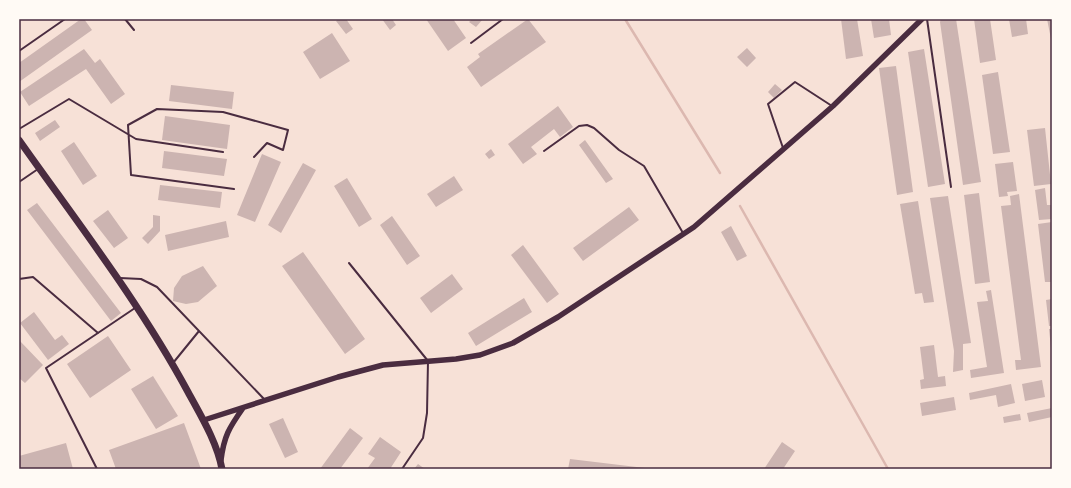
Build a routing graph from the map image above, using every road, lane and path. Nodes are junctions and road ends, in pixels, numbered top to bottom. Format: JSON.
{"nodes":[{"id":1,"x":125,"y":19,"type":"edge"},
{"id":2,"x":503,"y":19,"type":"edge"},
{"id":3,"x":922,"y":19,"type":"edge"},
{"id":4,"x":927,"y":19,"type":"edge"},
{"id":5,"x":63,"y":20,"type":"edge"},
{"id":6,"x":134,"y":30,"type":"dead end"},
{"id":7,"x":471,"y":43,"type":"dead end"},
{"id":8,"x":19,"y":51,"type":"edge"},
{"id":9,"x":833,"y":106,"type":"junction"},
{"id":10,"x":19,"y":128,"type":"edge"},
{"id":11,"x":128,"y":134,"type":"junction"},
{"id":12,"x":19,"y":140,"type":"edge"},
{"id":13,"x":784,"y":149,"type":"junction"},
{"id":14,"x":544,"y":151,"type":"dead end"},
{"id":15,"x":223,"y":152,"type":"dead end"},
{"id":16,"x":254,"y":157,"type":"dead end"},
{"id":17,"x":39,"y":168,"type":"junction"},
{"id":18,"x":19,"y":182,"type":"edge"},
{"id":19,"x":951,"y":188,"type":"dead end"},
{"id":20,"x":234,"y":189,"type":"dead end"},
{"id":21,"x":683,"y":234,"type":"junction"},
{"id":22,"x":349,"y":263,"type":"dead end"},
{"id":23,"x":116,"y":278,"type":"junction"},
{"id":24,"x":19,"y":280,"type":"edge"},
{"id":25,"x":136,"y":307,"type":"junction"},
{"id":26,"x":199,"y":331,"type":"junction"},
{"id":27,"x":98,"y":332,"type":"junction"},
{"id":28,"x":428,"y":361,"type":"junction"},
{"id":29,"x":173,"y":363,"type":"junction"},
{"id":30,"x":266,"y":401,"type":"junction"},
{"id":31,"x":243,"y":408,"type":"junction"},
{"id":32,"x":204,"y":420,"type":"junction"},
{"id":33,"x":220,"y":460,"type":"junction"},
{"id":34,"x":98,"y":469,"type":"edge"},
{"id":35,"x":222,"y":469,"type":"edge"},
{"id":36,"x":402,"y":469,"type":"edge"}],
"edges":[{"from":1,"to":6,"type":"lane"},
{"from":2,"to":7,"type":"lane"},
{"from":3,"to":9,"type":"street"},
{"from":4,"to":19,"type":"lane"},
{"from":5,"to":8,"type":"lane"},
{"from":9,"to":13,"type":"street"},
{"from":9,"to":13,"type":"lane"},
{"from":10,"to":11,"type":"lane"},
{"from":11,"to":15,"type":"lane"},
{"from":11,"to":16,"type":"lane"},
{"from":11,"to":20,"type":"lane"},
{"from":12,"to":17,"type":"main road"},
{"from":13,"to":21,"type":"street"},
{"from":14,"to":21,"type":"lane"},
{"from":17,"to":18,"type":"lane"},
{"from":17,"to":23,"type":"main road"},
{"from":21,"to":28,"type":"street"},
{"from":22,"to":28,"type":"lane"},
{"from":23,"to":25,"type":"main road"},
{"from":23,"to":26,"type":"lane"},
{"from":24,"to":27,"type":"lane"},
{"from":25,"to":27,"type":"lane"},
{"from":25,"to":29,"type":"main road"},
{"from":26,"to":29,"type":"lane"},
{"from":26,"to":30,"type":"lane"},
{"from":27,"to":34,"type":"lane"},
{"from":28,"to":30,"type":"street"},
{"from":28,"to":36,"type":"lane"},
{"from":29,"to":32,"type":"main road"},
{"from":30,"to":31,"type":"street"},
{"from":31,"to":32,"type":"street"},
{"from":31,"to":33,"type":"street"},
{"from":32,"to":33,"type":"main road"},
{"from":33,"to":35,"type":"main road"}]}
